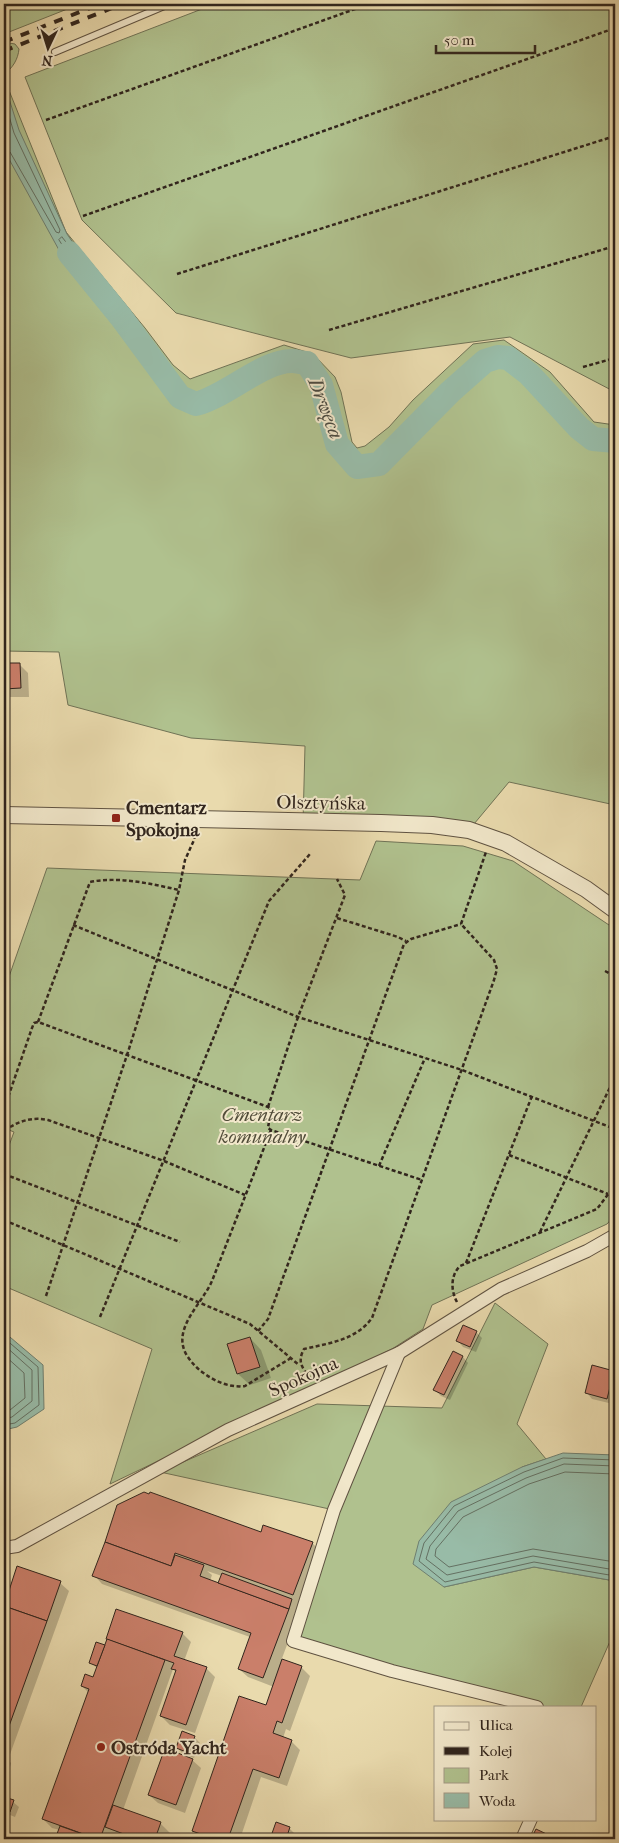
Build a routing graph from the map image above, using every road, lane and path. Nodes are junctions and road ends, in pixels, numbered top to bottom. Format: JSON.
{"nodes":[{"id":1,"x":170,"y":4,"type":"edge"},
{"id":2,"x":369,"y":4,"type":"edge"},
{"id":3,"x":615,"y":28,"type":"edge"},
{"id":4,"x":55,"y":52,"type":"dead end"},
{"id":5,"x":46,"y":120,"type":"dead end"},
{"id":6,"x":615,"y":136,"type":"edge"},
{"id":7,"x":83,"y":216,"type":"dead end"},
{"id":8,"x":615,"y":246,"type":"edge"},
{"id":9,"x":177,"y":274,"type":"dead end"},
{"id":10,"x":329,"y":330,"type":"dead end"},
{"id":11,"x":615,"y":358,"type":"edge"},
{"id":12,"x":583,"y":368,"type":"dead end"},
{"id":13,"x":4,"y":815,"type":"edge"},
{"id":14,"x":196,"y":820,"type":"junction"},
{"id":15,"x":487,"y":850,"type":"dead end"},
{"id":16,"x":310,"y":854,"type":"dead end"},
{"id":17,"x":337,"y":880,"type":"dead end"},
{"id":18,"x":179,"y":890,"type":"junction"},
{"id":19,"x":615,"y":910,"type":"edge"},
{"id":20,"x":336,"y":918,"type":"junction"},
{"id":21,"x":461,"y":924,"type":"junction"},
{"id":22,"x":73,"y":926,"type":"junction"},
{"id":23,"x":406,"y":941,"type":"junction"},
{"id":24,"x":157,"y":960,"type":"junction"},
{"id":25,"x":605,"y":971,"type":"dead end"},
{"id":26,"x":615,"y":976,"type":"edge"},
{"id":27,"x":232,"y":990,"type":"junction"},
{"id":28,"x":298,"y":1017,"type":"junction"},
{"id":29,"x":38,"y":1022,"type":"junction"},
{"id":30,"x":369,"y":1040,"type":"junction"},
{"id":31,"x":127,"y":1055,"type":"junction"},
{"id":32,"x":425,"y":1058,"type":"junction"},
{"id":33,"x":462,"y":1070,"type":"junction"},
{"id":34,"x":615,"y":1077,"type":"edge"},
{"id":35,"x":196,"y":1081,"type":"junction"},
{"id":36,"x":532,"y":1096,"type":"junction"},
{"id":37,"x":268,"y":1107,"type":"junction"},
{"id":38,"x":4,"y":1109,"type":"edge"},
{"id":39,"x":594,"y":1120,"type":"junction"},
{"id":40,"x":10,"y":1127,"type":"dead end"},
{"id":41,"x":615,"y":1129,"type":"edge"},
{"id":42,"x":271,"y":1130,"type":"junction"},
{"id":43,"x":99,"y":1138,"type":"junction"},
{"id":44,"x":330,"y":1149,"type":"junction"},
{"id":45,"x":509,"y":1155,"type":"junction"},
{"id":46,"x":164,"y":1161,"type":"junction"},
{"id":47,"x":379,"y":1166,"type":"junction"},
{"id":48,"x":4,"y":1174,"type":"edge"},
{"id":49,"x":566,"y":1178,"type":"junction"},
{"id":50,"x":422,"y":1180,"type":"junction"},
{"id":51,"x":615,"y":1185,"type":"edge"},
{"id":52,"x":608,"y":1194,"type":"junction"},
{"id":53,"x":246,"y":1195,"type":"junction"},
{"id":54,"x":78,"y":1203,"type":"junction"},
{"id":55,"x":4,"y":1220,"type":"edge"},
{"id":56,"x":138,"y":1226,"type":"junction"},
{"id":57,"x":540,"y":1233,"type":"junction"},
{"id":58,"x":615,"y":1235,"type":"edge"},
{"id":59,"x":180,"y":1242,"type":"dead end"},
{"id":60,"x":63,"y":1246,"type":"junction"},
{"id":61,"x":466,"y":1264,"type":"junction"},
{"id":62,"x":120,"y":1270,"type":"junction"},
{"id":63,"x":46,"y":1296,"type":"dead end"},
{"id":64,"x":199,"y":1302,"type":"junction"},
{"id":65,"x":462,"y":1313,"type":"junction"},
{"id":66,"x":100,"y":1317,"type":"dead end"},
{"id":67,"x":258,"y":1331,"type":"junction"},
{"id":68,"x":399,"y":1354,"type":"junction"},
{"id":69,"x":291,"y":1358,"type":"junction"},
{"id":70,"x":301,"y":1366,"type":"junction"},
{"id":71,"x":320,"y":1390,"type":"junction"},
{"id":72,"x":4,"y":1548,"type":"edge"},
{"id":73,"x":533,"y":1706,"type":"edge"},
{"id":74,"x":531,"y":1820,"type":"edge"},
{"id":75,"x":522,"y":1839,"type":"edge"}],
"edges":[{"from":1,"to":4,"type":"lane"},
{"from":2,"to":5,"type":"path"},
{"from":3,"to":7,"type":"path"},
{"from":6,"to":9,"type":"path"},
{"from":8,"to":10,"type":"path"},
{"from":11,"to":12,"type":"path"},
{"from":13,"to":14,"type":"street","name":"Olsztyńska"},
{"from":14,"to":18,"type":"path"},
{"from":14,"to":19,"type":"street","name":"Olsztyńska"},
{"from":15,"to":21,"type":"path"},
{"from":16,"to":27,"type":"path"},
{"from":17,"to":20,"type":"path"},
{"from":18,"to":22,"type":"path"},
{"from":18,"to":24,"type":"path"},
{"from":20,"to":23,"type":"path"},
{"from":20,"to":28,"type":"path"},
{"from":21,"to":23,"type":"path"},
{"from":21,"to":33,"type":"path"},
{"from":22,"to":24,"type":"path"},
{"from":22,"to":29,"type":"path"},
{"from":23,"to":30,"type":"path"},
{"from":24,"to":27,"type":"path"},
{"from":24,"to":31,"type":"path"},
{"from":25,"to":26,"type":"path"},
{"from":27,"to":28,"type":"path"},
{"from":27,"to":35,"type":"path"},
{"from":28,"to":30,"type":"path"},
{"from":28,"to":37,"type":"path"},
{"from":29,"to":31,"type":"path"},
{"from":29,"to":38,"type":"path"},
{"from":30,"to":32,"type":"path"},
{"from":30,"to":44,"type":"path"},
{"from":31,"to":35,"type":"path"},
{"from":31,"to":43,"type":"path"},
{"from":32,"to":33,"type":"path"},
{"from":32,"to":47,"type":"path"},
{"from":33,"to":36,"type":"path"},
{"from":33,"to":50,"type":"path"},
{"from":34,"to":39,"type":"path"},
{"from":35,"to":37,"type":"path"},
{"from":35,"to":46,"type":"path"},
{"from":36,"to":39,"type":"path"},
{"from":36,"to":45,"type":"path"},
{"from":37,"to":42,"type":"path"},
{"from":39,"to":41,"type":"path"},
{"from":39,"to":49,"type":"path"},
{"from":40,"to":43,"type":"path"},
{"from":42,"to":44,"type":"path"},
{"from":42,"to":53,"type":"path"},
{"from":43,"to":46,"type":"path"},
{"from":43,"to":54,"type":"path"},
{"from":44,"to":47,"type":"path"},
{"from":44,"to":67,"type":"path"},
{"from":45,"to":49,"type":"path"},
{"from":45,"to":61,"type":"path"},
{"from":46,"to":53,"type":"path"},
{"from":46,"to":56,"type":"path"},
{"from":47,"to":50,"type":"path"},
{"from":48,"to":54,"type":"path"},
{"from":49,"to":52,"type":"path"},
{"from":49,"to":57,"type":"path"},
{"from":50,"to":70,"type":"path"},
{"from":51,"to":52,"type":"path"},
{"from":52,"to":57,"type":"path"},
{"from":53,"to":64,"type":"path"},
{"from":54,"to":56,"type":"path"},
{"from":54,"to":60,"type":"path"},
{"from":55,"to":60,"type":"path"},
{"from":56,"to":59,"type":"path"},
{"from":56,"to":62,"type":"path"},
{"from":57,"to":61,"type":"path"},
{"from":58,"to":65,"type":"street","name":"Spokojna"},
{"from":60,"to":62,"type":"path"},
{"from":60,"to":63,"type":"path"},
{"from":61,"to":65,"type":"path"},
{"from":62,"to":64,"type":"path"},
{"from":62,"to":66,"type":"path"},
{"from":64,"to":67,"type":"path"},
{"from":64,"to":69,"type":"path"},
{"from":65,"to":68,"type":"street","name":"Spokojna"},
{"from":67,"to":69,"type":"path"},
{"from":68,"to":71,"type":"street","name":"Spokojna"},
{"from":68,"to":73,"type":"street"},
{"from":69,"to":70,"type":"path"},
{"from":70,"to":71,"type":"path"},
{"from":71,"to":72,"type":"street","name":"Spokojna"},
{"from":74,"to":75,"type":"street"}]}
